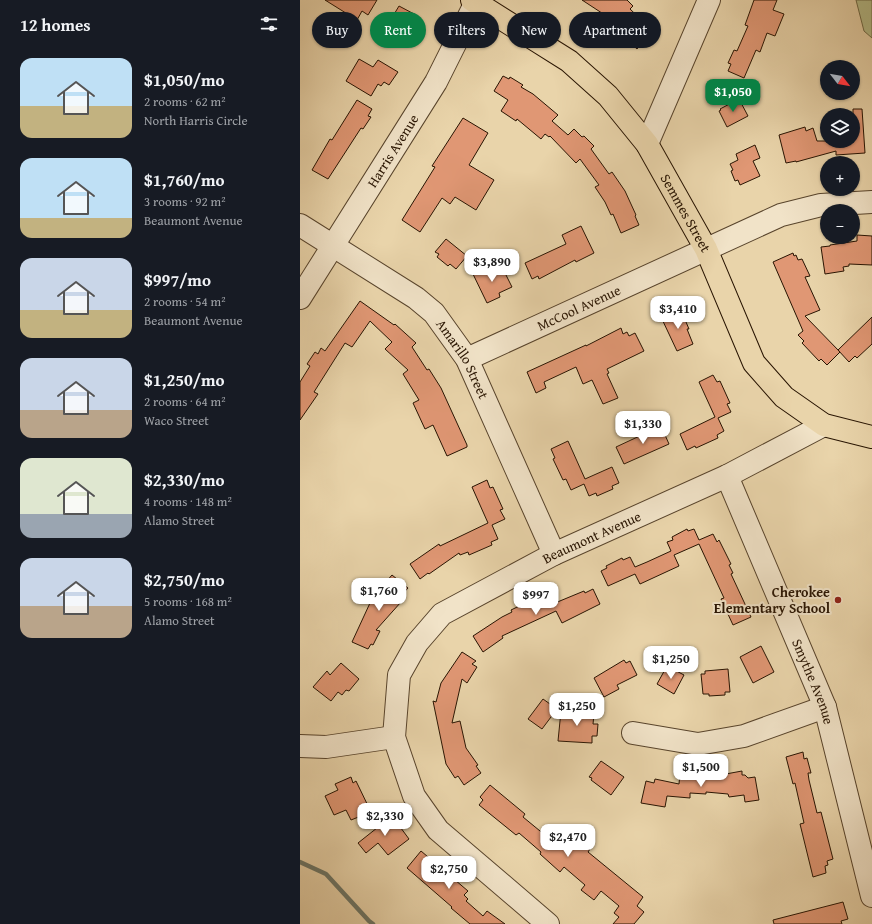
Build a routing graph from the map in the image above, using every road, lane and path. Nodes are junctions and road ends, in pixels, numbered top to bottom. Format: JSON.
{"nodes":[{"id":1,"x":709,"y":0,"type":"edge"},
{"id":2,"x":475,"y":1,"type":"edge"},
{"id":3,"x":647,"y":144,"type":"junction"},
{"id":4,"x":872,"y":202,"type":"edge"},
{"id":5,"x":300,"y":225,"type":"edge"},
{"id":6,"x":333,"y":246,"type":"junction"},
{"id":7,"x":706,"y":249,"type":"junction"},
{"id":8,"x":300,"y":298,"type":"edge"},
{"id":9,"x":467,"y":359,"type":"junction"},
{"id":10,"x":824,"y":425,"type":"junction"},
{"id":11,"x":872,"y":437,"type":"edge"},
{"id":12,"x":727,"y":476,"type":"junction"},
{"id":13,"x":554,"y":554,"type":"junction"},
{"id":14,"x":825,"y":707,"type":"junction"},
{"id":15,"x":633,"y":733,"type":"dead end"},
{"id":16,"x":394,"y":737,"type":"junction"},
{"id":17,"x":300,"y":746,"type":"edge"},
{"id":18,"x":872,"y":896,"type":"edge"},
{"id":19,"x":548,"y":924,"type":"edge"}],
"edges":[{"from":1,"to":3,"type":"street"},
{"from":2,"to":3,"type":"main road","name":"Semmes Street"},
{"from":2,"to":6,"type":"street","name":"Harris Avenue"},
{"from":3,"to":7,"type":"main road","name":"Semmes Street"},
{"from":4,"to":7,"type":"street","name":"McCool Avenue"},
{"from":5,"to":6,"type":"street","name":"Amarillo Street"},
{"from":6,"to":8,"type":"street","name":"Harris Avenue"},
{"from":6,"to":9,"type":"street","name":"Amarillo Street"},
{"from":7,"to":9,"type":"street","name":"McCool Avenue"},
{"from":7,"to":10,"type":"main road","name":"Semmes Street"},
{"from":9,"to":13,"type":"street","name":"Amarillo Street"},
{"from":10,"to":11,"type":"main road","name":"Semmes Street"},
{"from":10,"to":12,"type":"street","name":"Beaumont Avenue"},
{"from":12,"to":13,"type":"street","name":"Beaumont Avenue"},
{"from":12,"to":14,"type":"street","name":"Smythe Avenue"},
{"from":13,"to":16,"type":"street","name":"Beaumont Avenue"},
{"from":14,"to":15,"type":"street"},
{"from":14,"to":18,"type":"street","name":"Smythe Avenue"},
{"from":16,"to":17,"type":"street"},
{"from":16,"to":19,"type":"street"}]}
